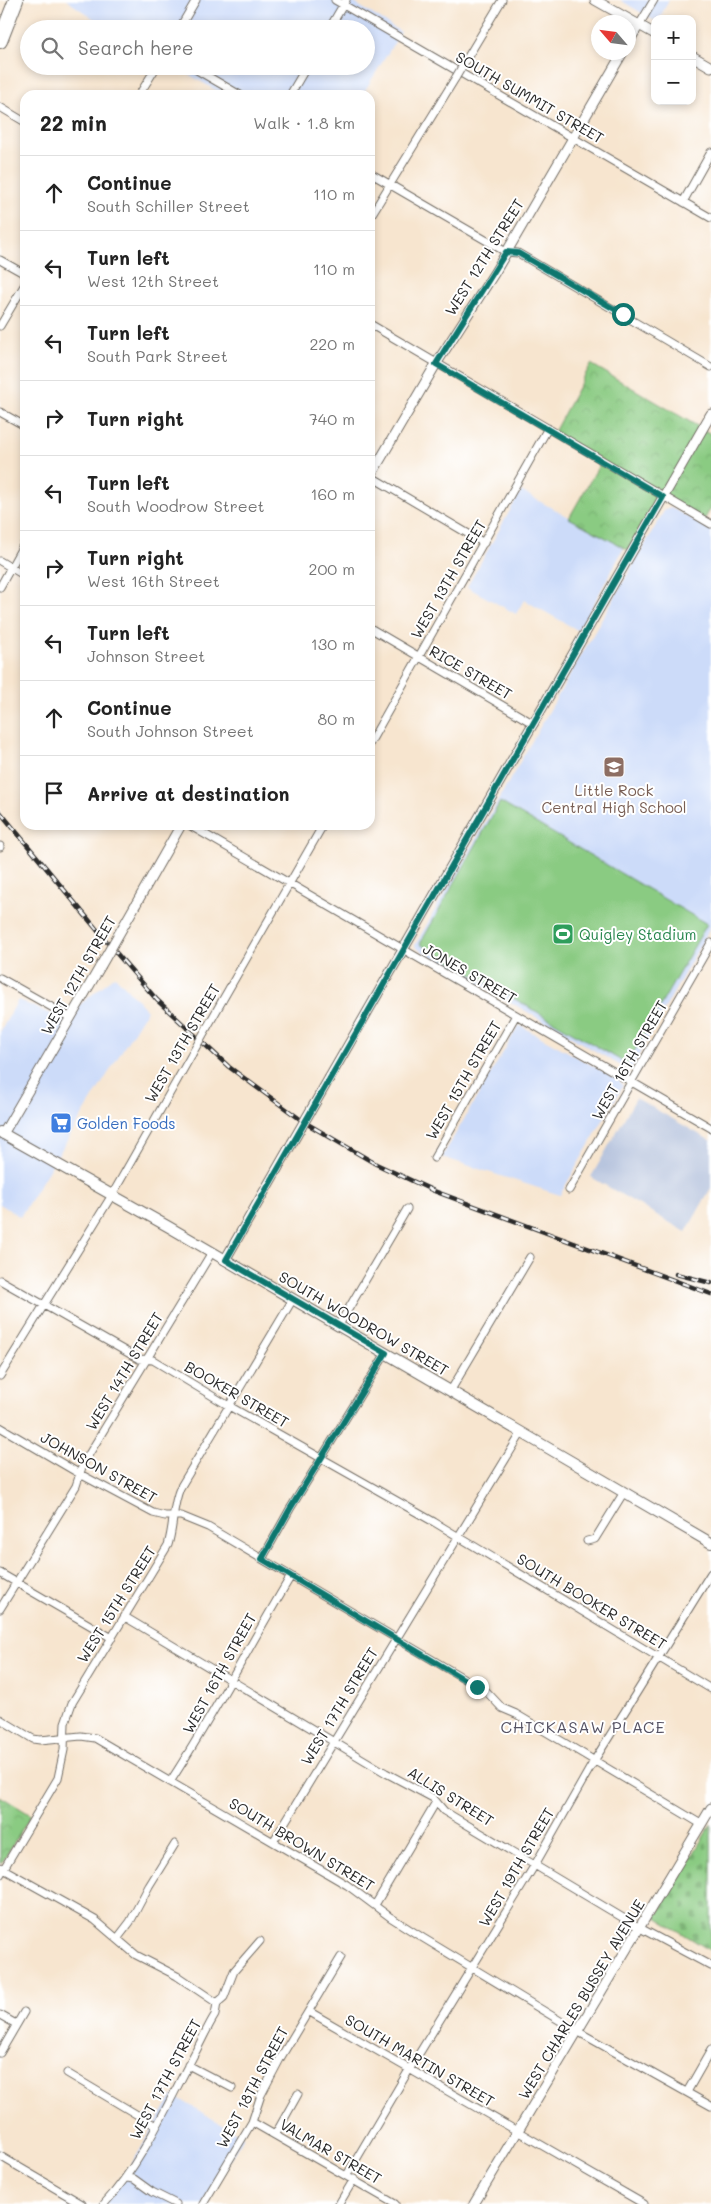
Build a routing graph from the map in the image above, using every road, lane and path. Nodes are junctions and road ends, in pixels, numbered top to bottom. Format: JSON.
{"nodes":[{"id":1,"x":16,"y":0,"type":"edge"},
{"id":2,"x":20,"y":0,"type":"edge"},
{"id":3,"x":196,"y":0,"type":"edge"},
{"id":4,"x":335,"y":0,"type":"edge"},
{"id":5,"x":502,"y":0,"type":"edge"},
{"id":6,"x":595,"y":0,"type":"edge"},
{"id":7,"x":654,"y":0,"type":"edge"},
{"id":8,"x":345,"y":2,"type":"edge"},
{"id":9,"x":184,"y":20,"type":"edge"},
{"id":10,"x":334,"y":20,"type":"edge"},
{"id":11,"x":6,"y":24,"type":"junction"},
{"id":12,"x":639,"y":25,"type":"junction"},
{"id":13,"x":636,"y":30,"type":"edge"},
{"id":14,"x":651,"y":32,"type":"edge"},
{"id":15,"x":0,"y":41,"type":"edge"},
{"id":16,"x":696,"y":58,"type":"edge"},
{"id":17,"x":618,"y":60,"type":"edge"},
{"id":18,"x":711,"y":67,"type":"edge"},
{"id":19,"x":151,"y":75,"type":"edge"},
{"id":20,"x":206,"y":75,"type":"edge"},
{"id":21,"x":302,"y":75,"type":"edge"},
{"id":22,"x":142,"y":90,"type":"edge"},
{"id":23,"x":231,"y":90,"type":"edge"},
{"id":24,"x":293,"y":90,"type":"edge"},
{"id":25,"x":0,"y":107,"type":"edge"},
{"id":26,"x":20,"y":119,"type":"edge"},
{"id":27,"x":574,"y":138,"type":"junction"},
{"id":28,"x":711,"y":152,"type":"edge"},
{"id":29,"x":375,"y":177,"type":"edge"},
{"id":30,"x":388,"y":186,"type":"junction"},
{"id":31,"x":682,"y":202,"type":"junction"},
{"id":32,"x":375,"y":208,"type":"edge"},
{"id":33,"x":711,"y":218,"type":"edge"},
{"id":34,"x":506,"y":252,"type":"junction"},
{"id":35,"x":0,"y":260,"type":"edge"},
{"id":36,"x":20,"y":271,"type":"edge"},
{"id":37,"x":20,"y":292,"type":"edge"},
{"id":38,"x":0,"y":326,"type":"edge"},
{"id":39,"x":375,"y":327,"type":"edge"},
{"id":40,"x":436,"y":364,"type":"junction"},
{"id":41,"x":711,"y":367,"type":"edge"},
{"id":42,"x":0,"y":412,"type":"edge"},
{"id":43,"x":711,"y":414,"type":"edge"},
{"id":44,"x":20,"y":423,"type":"edge"},
{"id":45,"x":548,"y":428,"type":"junction"},
{"id":46,"x":375,"y":468,"type":"edge"},
{"id":47,"x":375,"y":479,"type":"edge"},
{"id":48,"x":663,"y":497,"type":"junction"},
{"id":49,"x":711,"y":524,"type":"edge"},
{"id":50,"x":484,"y":542,"type":"junction"},
{"id":51,"x":20,"y":551,"type":"edge"},
{"id":52,"x":0,"y":561,"type":"edge"},
{"id":53,"x":11,"y":568,"type":"junction"},
{"id":54,"x":20,"y":573,"type":"edge"},
{"id":55,"x":0,"y":587,"type":"edge"},
{"id":56,"x":375,"y":631,"type":"edge"},
{"id":57,"x":419,"y":657,"type":"junction"},
{"id":58,"x":534,"y":724,"type":"junction"},
{"id":59,"x":375,"y":734,"type":"edge"},
{"id":60,"x":178,"y":830,"type":"edge"},
{"id":61,"x":198,"y":830,"type":"edge"},
{"id":62,"x":320,"y":830,"type":"edge"},
{"id":63,"x":290,"y":883,"type":"junction"},
{"id":64,"x":711,"y":943,"type":"edge"},
{"id":65,"x":403,"y":950,"type":"junction"},
{"id":66,"x":0,"y":978,"type":"edge"},
{"id":67,"x":516,"y":1015,"type":"junction"},
{"id":68,"x":72,"y":1018,"type":"junction"},
{"id":69,"x":632,"y":1082,"type":"junction"},
{"id":70,"x":711,"y":1128,"type":"edge"},
{"id":71,"x":1,"y":1136,"type":"edge"},
{"id":72,"x":434,"y":1158,"type":"dead end"},
{"id":73,"x":569,"y":1190,"type":"dead end"},
{"id":74,"x":112,"y":1195,"type":"junction"},
{"id":75,"x":407,"y":1209,"type":"dead end"},
{"id":76,"x":212,"y":1252,"type":"junction"},
{"id":77,"x":530,"y":1257,"type":"dead end"},
{"id":78,"x":226,"y":1260,"type":"junction"},
{"id":79,"x":0,"y":1280,"type":"edge"},
{"id":80,"x":293,"y":1299,"type":"junction"},
{"id":81,"x":44,"y":1304,"type":"junction"},
{"id":82,"x":339,"y":1325,"type":"junction"},
{"id":83,"x":386,"y":1353,"type":"junction"},
{"id":84,"x":146,"y":1360,"type":"junction"},
{"id":85,"x":0,"y":1376,"type":"edge"},
{"id":86,"x":450,"y":1390,"type":"junction"},
{"id":87,"x":229,"y":1406,"type":"junction"},
{"id":88,"x":0,"y":1428,"type":"edge"},
{"id":89,"x":522,"y":1432,"type":"junction"},
{"id":90,"x":322,"y":1458,"type":"junction"},
{"id":91,"x":80,"y":1474,"type":"junction"},
{"id":92,"x":624,"y":1492,"type":"junction"},
{"id":93,"x":174,"y":1516,"type":"junction"},
{"id":94,"x":458,"y":1537,"type":"junction"},
{"id":95,"x":587,"y":1541,"type":"dead end"},
{"id":96,"x":711,"y":1543,"type":"edge"},
{"id":97,"x":262,"y":1559,"type":"junction"},
{"id":98,"x":0,"y":1572,"type":"edge"},
{"id":99,"x":711,"y":1573,"type":"edge"},
{"id":100,"x":291,"y":1576,"type":"junction"},
{"id":101,"x":16,"y":1582,"type":"junction"},
{"id":102,"x":0,"y":1609,"type":"edge"},
{"id":103,"x":125,"y":1617,"type":"junction"},
{"id":104,"x":112,"y":1638,"type":"junction"},
{"id":105,"x":396,"y":1640,"type":"junction"},
{"id":106,"x":660,"y":1658,"type":"junction"},
{"id":107,"x":231,"y":1679,"type":"junction"},
{"id":108,"x":711,"y":1689,"type":"edge"},
{"id":109,"x":0,"y":1719,"type":"edge"},
{"id":110,"x":64,"y":1738,"type":"junction"},
{"id":111,"x":334,"y":1741,"type":"junction"},
{"id":112,"x":594,"y":1761,"type":"junction"},
{"id":113,"x":170,"y":1782,"type":"junction"},
{"id":114,"x":436,"y":1802,"type":"junction"},
{"id":115,"x":711,"y":1808,"type":"edge"},
{"id":116,"x":701,"y":1824,"type":"junction"},
{"id":117,"x":273,"y":1842,"type":"junction"},
{"id":118,"x":175,"y":1844,"type":"dead end"},
{"id":119,"x":536,"y":1864,"type":"junction"},
{"id":120,"x":1,"y":1870,"type":"edge"},
{"id":121,"x":375,"y":1905,"type":"junction"},
{"id":122,"x":640,"y":1928,"type":"junction"},
{"id":123,"x":117,"y":1939,"type":"junction"},
{"id":124,"x":260,"y":1941,"type":"dead end"},
{"id":125,"x":341,"y":1957,"type":"dead end"},
{"id":126,"x":711,"y":1966,"type":"edge"},
{"id":127,"x":473,"y":1967,"type":"junction"},
{"id":128,"x":217,"y":2003,"type":"junction"},
{"id":129,"x":24,"y":2012,"type":"dead end"},
{"id":130,"x":310,"y":2012,"type":"junction"},
{"id":131,"x":0,"y":2015,"type":"edge"},
{"id":132,"x":16,"y":2024,"type":"junction"},
{"id":133,"x":578,"y":2031,"type":"junction"},
{"id":134,"x":711,"y":2050,"type":"edge"},
{"id":135,"x":0,"y":2053,"type":"edge"},
{"id":136,"x":188,"y":2066,"type":"junction"},
{"id":137,"x":409,"y":2070,"type":"junction"},
{"id":138,"x":67,"y":2074,"type":"dead end"},
{"id":139,"x":232,"y":2088,"type":"dead end"},
{"id":140,"x":687,"y":2092,"type":"junction"},
{"id":141,"x":298,"y":2094,"type":"dead end"},
{"id":142,"x":711,"y":2106,"type":"edge"},
{"id":143,"x":252,"y":2122,"type":"junction"},
{"id":144,"x":156,"y":2126,"type":"junction"},
{"id":145,"x":517,"y":2131,"type":"junction"},
{"id":146,"x":276,"y":2135,"type":"junction"},
{"id":147,"x":0,"y":2156,"type":"edge"},
{"id":148,"x":350,"y":2177,"type":"junction"},
{"id":149,"x":127,"y":2178,"type":"junction"},
{"id":150,"x":82,"y":2204,"type":"edge"},
{"id":151,"x":104,"y":2204,"type":"edge"},
{"id":152,"x":176,"y":2204,"type":"edge"},
{"id":153,"x":203,"y":2204,"type":"edge"},
{"id":154,"x":339,"y":2204,"type":"edge"},
{"id":155,"x":395,"y":2204,"type":"edge"},
{"id":156,"x":474,"y":2204,"type":"edge"},
{"id":157,"x":644,"y":2204,"type":"edge"}],
"edges":[{"from":1,"to":11,"type":"highway"},
{"from":2,"to":11,"type":"highway"},
{"from":3,"to":9,"type":"street"},
{"from":4,"to":8,"type":"street","name":"SOUTH SUMMIT STREET"},
{"from":5,"to":30,"type":"street","bridge":true},
{"from":6,"to":12,"type":"street"},
{"from":7,"to":12,"type":"street"},
{"from":8,"to":10,"type":"street"},
{"from":8,"to":27,"type":"street","name":"SOUTH SUMMIT STREET"},
{"from":11,"to":15,"type":"highway"},
{"from":12,"to":13,"type":"street"},
{"from":12,"to":14,"type":"street"},
{"from":16,"to":18,"type":"street"},
{"from":17,"to":27,"type":"street","name":"WEST 12TH STREET"},
{"from":19,"to":22,"type":"street"},
{"from":20,"to":23,"type":"street"},
{"from":21,"to":24,"type":"street"},
{"from":25,"to":26,"type":"street"},
{"from":27,"to":31,"type":"street","name":"SOUTH SUMMIT STREET"},
{"from":27,"to":34,"type":"street","name":"WEST 12TH STREET"},
{"from":28,"to":31,"type":"street"},
{"from":29,"to":30,"type":"street"},
{"from":30,"to":32,"type":"street"},
{"from":30,"to":34,"type":"street"},
{"from":31,"to":33,"type":"street","name":"SOUTH SUMMIT STREET"},
{"from":34,"to":40,"type":"street","name":"WEST 12TH STREET"},
{"from":34,"to":41,"type":"street"},
{"from":35,"to":36,"type":"street"},
{"from":37,"to":38,"type":"street"},
{"from":39,"to":40,"type":"street"},
{"from":40,"to":45,"type":"street"},
{"from":40,"to":46,"type":"street","name":"WEST 12TH STREET"},
{"from":42,"to":44,"type":"street"},
{"from":43,"to":48,"type":"street"},
{"from":45,"to":48,"type":"street"},
{"from":45,"to":50,"type":"street","name":"WEST 13TH STREET"},
{"from":47,"to":50,"type":"street"},
{"from":48,"to":49,"type":"street"},
{"from":48,"to":58,"type":"street"},
{"from":50,"to":57,"type":"street","name":"WEST 13TH STREET"},
{"from":51,"to":53,"type":"street"},
{"from":52,"to":53,"type":"street"},
{"from":53,"to":54,"type":"street"},
{"from":53,"to":55,"type":"street"},
{"from":56,"to":57,"type":"street","name":"RICE STREET"},
{"from":57,"to":58,"type":"street","name":"RICE STREET"},
{"from":57,"to":59,"type":"street","name":"WEST 13TH STREET"},
{"from":58,"to":65,"type":"street"},
{"from":60,"to":68,"type":"street","name":"WEST 12TH STREET","bridge":true},
{"from":61,"to":63,"type":"street","name":"JONES STREET"},
{"from":62,"to":63,"type":"street","name":"WEST 13TH STREET"},
{"from":63,"to":65,"type":"street","name":"JONES STREET"},
{"from":63,"to":74,"type":"street","name":"WEST 13TH STREET","bridge":true},
{"from":64,"to":69,"type":"street","name":"WEST 16TH STREET"},
{"from":65,"to":67,"type":"street","name":"JONES STREET"},
{"from":65,"to":78,"type":"street","bridge":true},
{"from":66,"to":68,"type":"street"},
{"from":67,"to":69,"type":"street","name":"JONES STREET"},
{"from":67,"to":72,"type":"street","name":"WEST 15TH STREET"},
{"from":68,"to":71,"type":"street","name":"WEST 12TH STREET"},
{"from":69,"to":70,"type":"street","name":"JONES STREET"},
{"from":69,"to":73,"type":"street","name":"WEST 16TH STREET"},
{"from":71,"to":74,"type":"main road","name":"SOUTH WOODROW STREET"},
{"from":74,"to":76,"type":"main road","name":"SOUTH WOODROW STREET"},
{"from":74,"to":81,"type":"street","name":"WEST 13TH STREET"},
{"from":75,"to":82,"type":"street"},
{"from":76,"to":78,"type":"main road","name":"SOUTH WOODROW STREET"},
{"from":76,"to":84,"type":"street","name":"WEST 14TH STREET"},
{"from":77,"to":86,"type":"street"},
{"from":78,"to":80,"type":"main road","name":"SOUTH WOODROW STREET"},
{"from":79,"to":81,"type":"street","name":"BOOKER STREET"},
{"from":80,"to":82,"type":"main road","name":"SOUTH WOODROW STREET"},
{"from":80,"to":87,"type":"street","name":"WEST 15TH STREET"},
{"from":81,"to":84,"type":"street","name":"BOOKER STREET"},
{"from":81,"to":85,"type":"street","name":"WEST 13TH STREET"},
{"from":82,"to":83,"type":"main road","name":"SOUTH WOODROW STREET"},
{"from":83,"to":86,"type":"main road","name":"SOUTH WOODROW STREET"},
{"from":83,"to":90,"type":"street"},
{"from":84,"to":87,"type":"street","name":"BOOKER STREET"},
{"from":84,"to":91,"type":"street","name":"WEST 14TH STREET"},
{"from":86,"to":89,"type":"main road","name":"SOUTH WOODROW STREET"},
{"from":87,"to":90,"type":"street","name":"BOOKER STREET"},
{"from":87,"to":93,"type":"street","name":"WEST 15TH STREET"},
{"from":88,"to":91,"type":"street","name":"JOHNSON STREET"},
{"from":89,"to":92,"type":"main road","name":"SOUTH WOODROW STREET"},
{"from":89,"to":94,"type":"street","name":"WEST 17TH STREET"},
{"from":90,"to":94,"type":"street","name":"BOOKER STREET"},
{"from":90,"to":97,"type":"street"},
{"from":91,"to":93,"type":"street","name":"JOHNSON STREET"},
{"from":91,"to":101,"type":"street","name":"WEST 14TH STREET"},
{"from":92,"to":95,"type":"street"},
{"from":92,"to":96,"type":"main road","name":"SOUTH WOODROW STREET"},
{"from":93,"to":97,"type":"street","name":"JOHNSON STREET"},
{"from":93,"to":103,"type":"street","name":"WEST 15TH STREET"},
{"from":94,"to":105,"type":"street","name":"WEST 17TH STREET"},
{"from":94,"to":106,"type":"street","name":"SOUTH BOOKER STREET"},
{"from":97,"to":100,"type":"street","name":"JOHNSON STREET"},
{"from":98,"to":101,"type":"street"},
{"from":99,"to":106,"type":"street","name":"WEST 19TH STREET"},
{"from":100,"to":105,"type":"street","name":"JOHNSON STREET"},
{"from":100,"to":107,"type":"street","name":"WEST 16TH STREET"},
{"from":101,"to":102,"type":"street","name":"WEST 14TH STREET"},
{"from":101,"to":104,"type":"street"},
{"from":103,"to":104,"type":"street","name":"WEST 15TH STREET"},
{"from":103,"to":107,"type":"street","name":"ALLIS STREET"},
{"from":104,"to":110,"type":"street","name":"WEST 15TH STREET"},
{"from":105,"to":111,"type":"street","name":"WEST 17TH STREET"},
{"from":105,"to":112,"type":"street","name":"JOHNSON STREET"},
{"from":106,"to":108,"type":"street","name":"SOUTH BOOKER STREET"},
{"from":106,"to":112,"type":"street","name":"WEST 19TH STREET"},
{"from":107,"to":111,"type":"street","name":"ALLIS STREET"},
{"from":107,"to":113,"type":"street","name":"WEST 16TH STREET"},
{"from":109,"to":110,"type":"street","name":"SOUTH BROWN STREET"},
{"from":110,"to":113,"type":"street","name":"SOUTH BROWN STREET"},
{"from":110,"to":120,"type":"street","name":"WEST 15TH STREET"},
{"from":111,"to":114,"type":"street","name":"ALLIS STREET"},
{"from":111,"to":117,"type":"street","name":"WEST 17TH STREET"},
{"from":112,"to":116,"type":"street","name":"JOHNSON STREET"},
{"from":112,"to":119,"type":"street","name":"WEST 19TH STREET"},
{"from":113,"to":117,"type":"street","name":"SOUTH BROWN STREET"},
{"from":114,"to":119,"type":"street","name":"ALLIS STREET"},
{"from":114,"to":121,"type":"street"},
{"from":115,"to":116,"type":"street","name":"WEST CHARLES BUSSEY AVENUE"},
{"from":116,"to":122,"type":"street","name":"WEST CHARLES BUSSEY AVENUE"},
{"from":117,"to":121,"type":"street","name":"SOUTH BROWN STREET"},
{"from":118,"to":123,"type":"street"},
{"from":119,"to":122,"type":"street","name":"ALLIS STREET"},
{"from":119,"to":127,"type":"street","name":"WEST 19TH STREET"},
{"from":120,"to":123,"type":"street"},
{"from":121,"to":127,"type":"street","name":"SOUTH BROWN STREET"},
{"from":122,"to":126,"type":"street","name":"ALLIS STREET"},
{"from":122,"to":133,"type":"street","name":"WEST CHARLES BUSSEY AVENUE"},
{"from":123,"to":128,"type":"street"},
{"from":124,"to":128,"type":"street","name":"WEST 17TH STREET"},
{"from":125,"to":130,"type":"street","name":"WEST 18TH STREET"},
{"from":127,"to":133,"type":"street","name":"SOUTH BROWN STREET"},
{"from":127,"to":137,"type":"street","name":"WEST 19TH STREET"},
{"from":128,"to":136,"type":"street","name":"WEST 17TH STREET"},
{"from":129,"to":132,"type":"street"},
{"from":130,"to":137,"type":"street","name":"SOUTH MARTIN STREET"},
{"from":130,"to":143,"type":"street","name":"WEST 18TH STREET"},
{"from":131,"to":132,"type":"street"},
{"from":132,"to":135,"type":"street"},
{"from":133,"to":140,"type":"street","name":"SOUTH BROWN STREET"},
{"from":133,"to":145,"type":"street","name":"WEST CHARLES BUSSEY AVENUE"},
{"from":134,"to":140,"type":"street"},
{"from":136,"to":139,"type":"street"},
{"from":136,"to":144,"type":"street","name":"WEST 17TH STREET"},
{"from":137,"to":145,"type":"street","name":"SOUTH MARTIN STREET"},
{"from":137,"to":148,"type":"street","name":"WEST 19TH STREET"},
{"from":138,"to":144,"type":"street"},
{"from":140,"to":142,"type":"street","name":"SOUTH BROWN STREET"},
{"from":141,"to":146,"type":"street"},
{"from":143,"to":146,"type":"street","name":"VALMAR STREET"},
{"from":143,"to":153,"type":"street","name":"WEST 18TH STREET"},
{"from":144,"to":149,"type":"street","name":"WEST 17TH STREET"},
{"from":145,"to":156,"type":"street","name":"WEST CHARLES BUSSEY AVENUE"},
{"from":145,"to":157,"type":"street","name":"SOUTH MARTIN STREET"},
{"from":146,"to":148,"type":"street","name":"VALMAR STREET"},
{"from":147,"to":150,"type":"street"},
{"from":148,"to":154,"type":"street","name":"WEST 19TH STREET"},
{"from":148,"to":155,"type":"street","name":"VALMAR STREET"},
{"from":149,"to":151,"type":"street","name":"WEST 17TH STREET"},
{"from":149,"to":152,"type":"street"}]}
